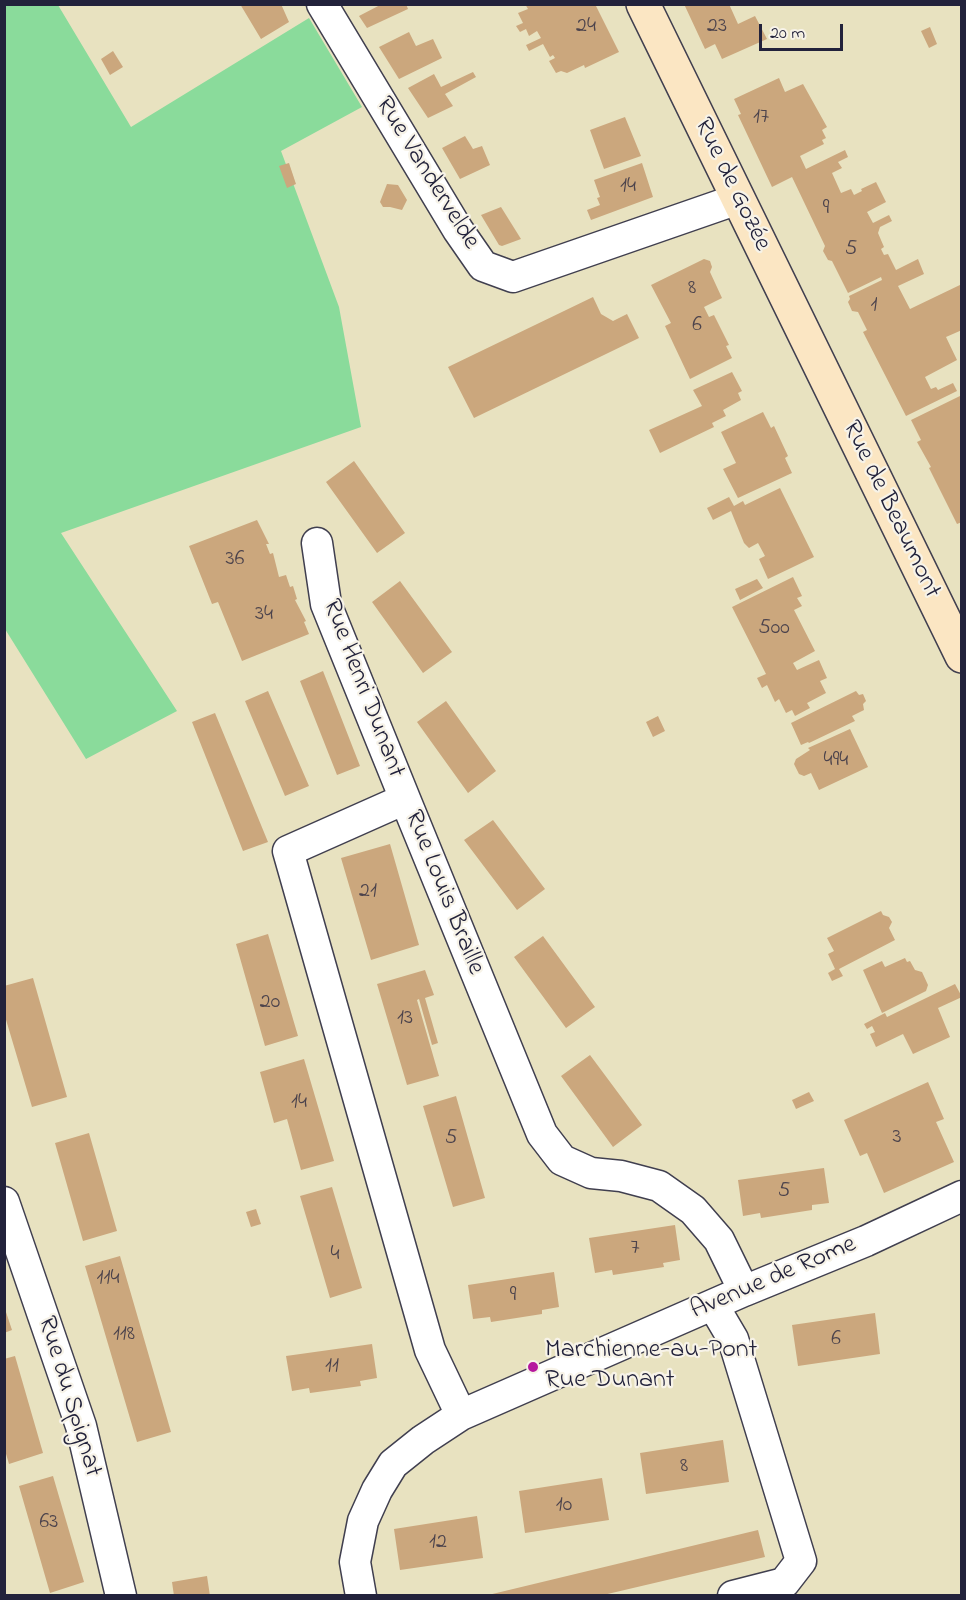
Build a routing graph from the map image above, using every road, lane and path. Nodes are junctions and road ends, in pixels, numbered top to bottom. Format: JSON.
{"nodes":[{"id":1,"x":322,"y":4,"type":"edge"},
{"id":2,"x":643,"y":4,"type":"edge"},
{"id":3,"x":738,"y":199,"type":"junction"},
{"id":4,"x":819,"y":365,"type":"joint"},
{"id":5,"x":317,"y":543,"type":"dead end"},
{"id":6,"x":962,"y":656,"type":"edge"},
{"id":7,"x":405,"y":799,"type":"junction"},
{"id":8,"x":962,"y":1196,"type":"edge"},
{"id":9,"x":4,"y":1202,"type":"edge"},
{"id":10,"x":744,"y":1291,"type":"junction"},
{"id":11,"x":713,"y":1305,"type":"junction"},
{"id":12,"x":460,"y":1415,"type":"junction"},
{"id":13,"x":121,"y":1596,"type":"edge"},
{"id":14,"x":361,"y":1596,"type":"edge"},
{"id":15,"x":733,"y":1596,"type":"edge"}],
"edges":[{"from":1,"to":3,"type":"street","name":"Rue Vandervelde"},
{"from":2,"to":3,"type":"main road","name":"Rue de Gozée"},
{"from":3,"to":4,"type":"main road","name":"Rue de Gozée"},
{"from":4,"to":6,"type":"main road","name":"Rue de Beaumont"},
{"from":5,"to":7,"type":"street","name":"Rue Henri Dunant"},
{"from":7,"to":10,"type":"street","name":"Rue Louis Braille"},
{"from":7,"to":12,"type":"street","name":"Rue Louis Braille"},
{"from":8,"to":10,"type":"street","name":"Avenue de Rome"},
{"from":9,"to":13,"type":"street","name":"Rue du Spignat"},
{"from":10,"to":11,"type":"street","name":"Avenue de Rome"},
{"from":11,"to":12,"type":"street","name":"Avenue de Rome"},
{"from":11,"to":15,"type":"street"},
{"from":12,"to":14,"type":"street","name":"Avenue de Rome"}]}
